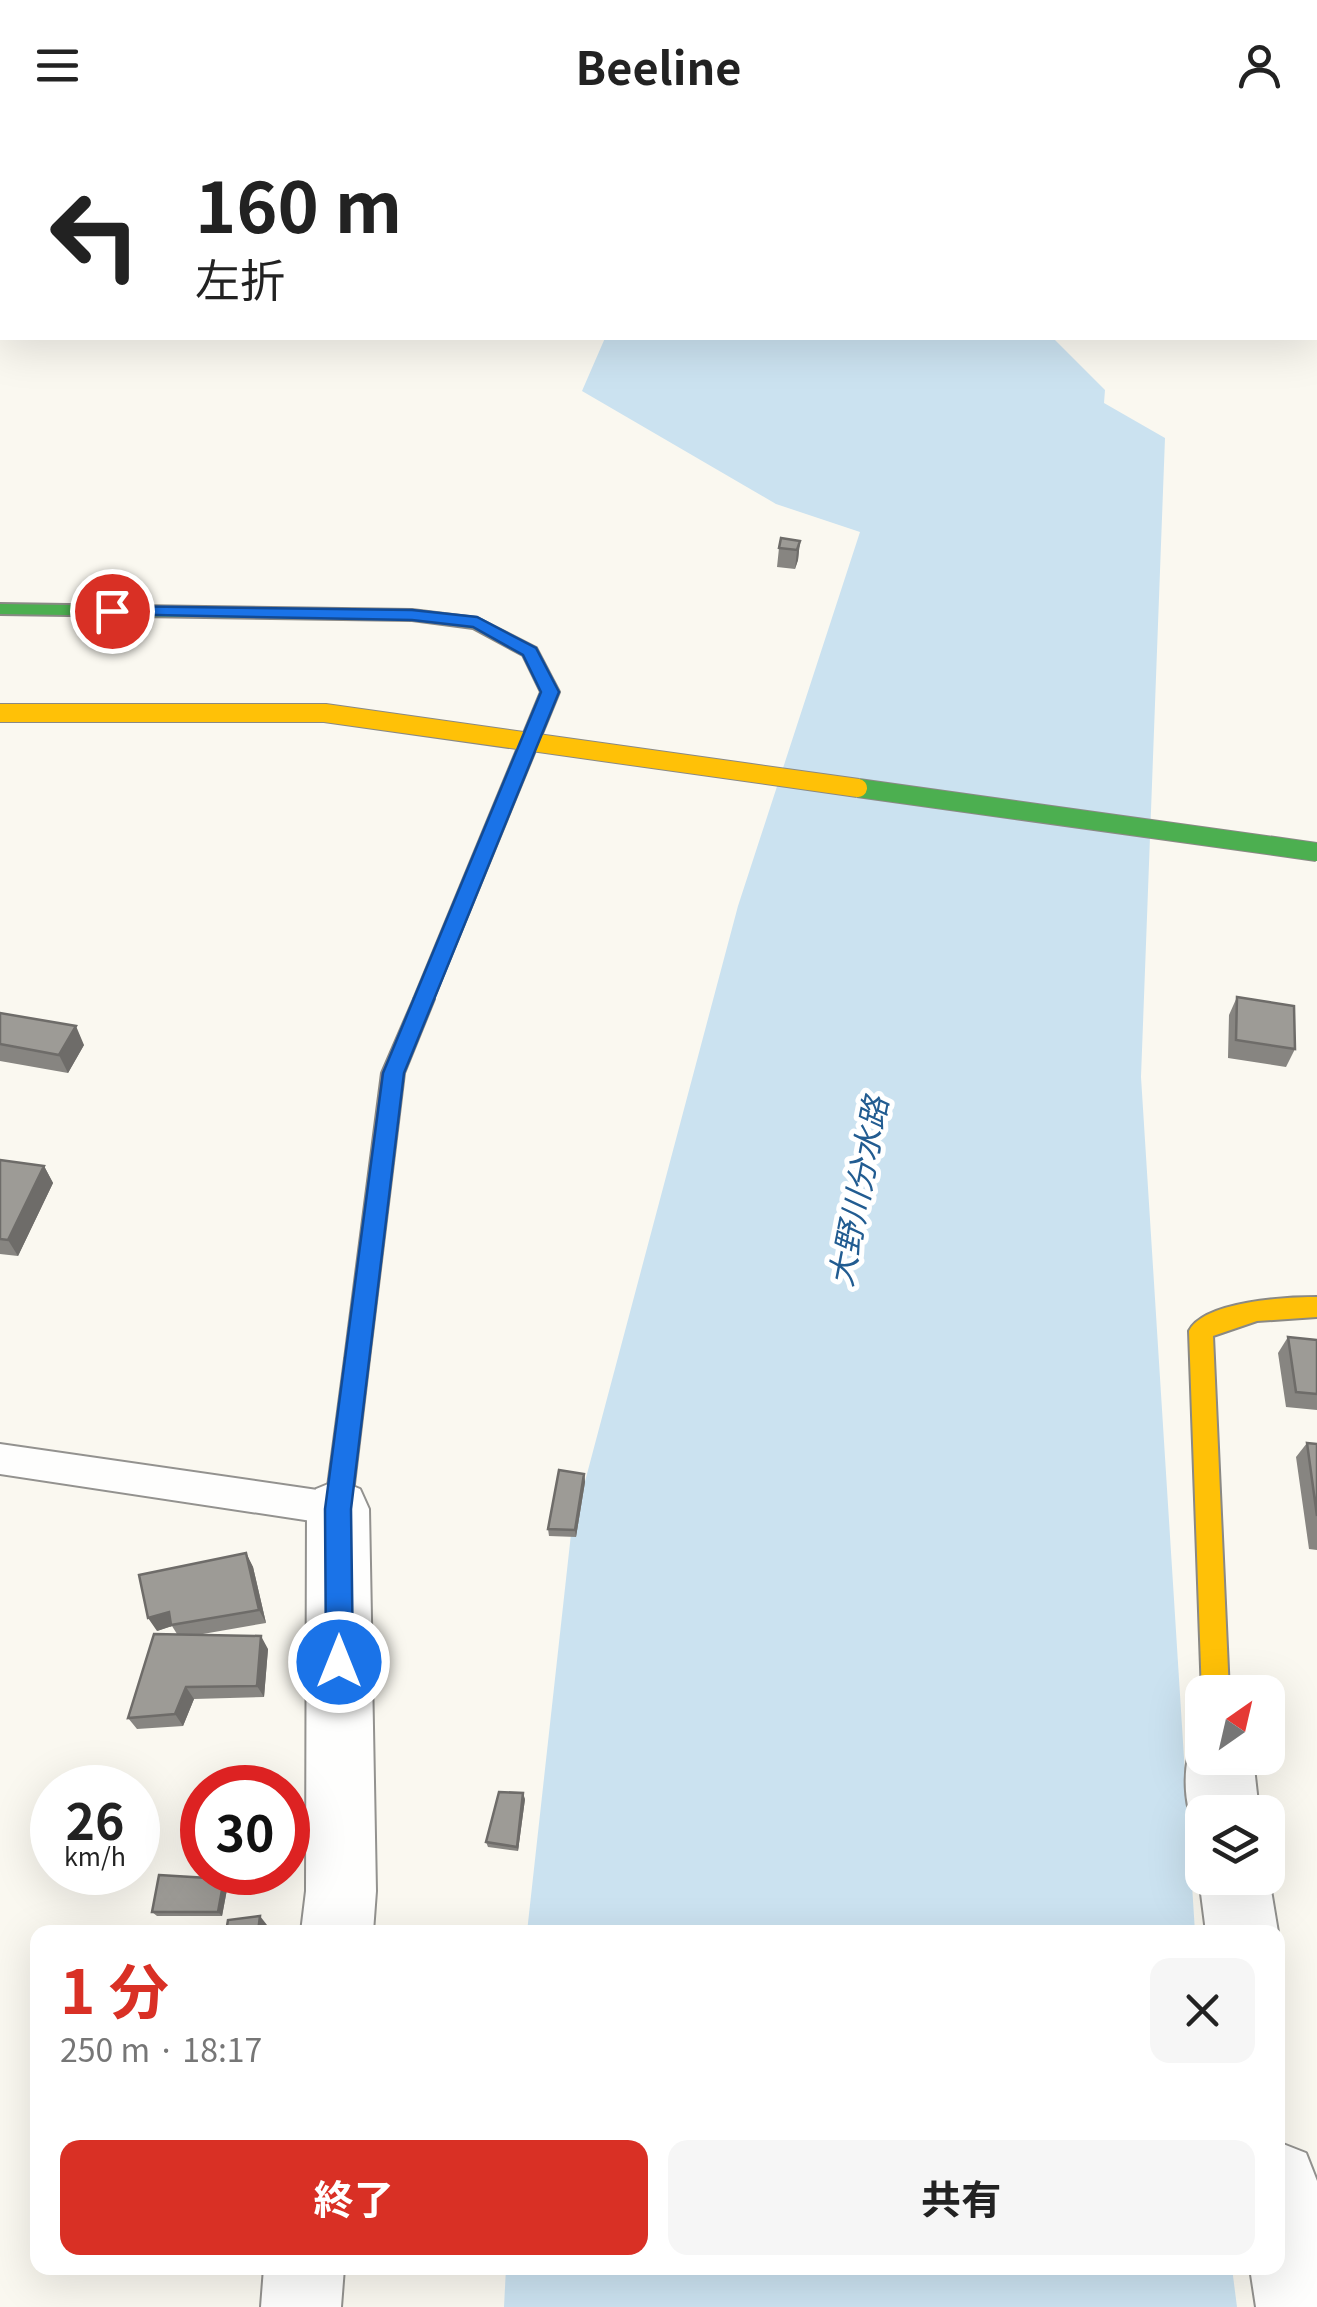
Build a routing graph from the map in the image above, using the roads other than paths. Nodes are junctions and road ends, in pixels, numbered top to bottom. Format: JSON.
{"nodes":[{"id":1,"x":0,"y":609,"type":"edge"},
{"id":2,"x":0,"y":714,"type":"edge"},
{"id":3,"x":1317,"y":852,"type":"edge"},
{"id":4,"x":1317,"y":1307,"type":"edge"},
{"id":5,"x":0,"y":1459,"type":"edge"},
{"id":6,"x":338,"y":1509,"type":"junction"},
{"id":7,"x":1214,"y":1675,"type":"edge"},
{"id":8,"x":1237,"y":1895,"type":"edge"},
{"id":9,"x":338,"y":1925,"type":"edge"},
{"id":10,"x":1241,"y":1925,"type":"edge"},
{"id":11,"x":1285,"y":2230,"type":"edge"},
{"id":12,"x":303,"y":2275,"type":"edge"},
{"id":13,"x":301,"y":2307,"type":"edge"},
{"id":14,"x":1296,"y":2307,"type":"edge"}],
"edges":[{"from":1,"to":6,"type":"street"},
{"from":2,"to":3,"type":"street","bridge":true},
{"from":4,"to":7,"type":"street"},
{"from":5,"to":6,"type":"lane"},
{"from":6,"to":9,"type":"street"},
{"from":8,"to":10,"type":"street"},
{"from":11,"to":14,"type":"street"},
{"from":12,"to":13,"type":"street"}]}
